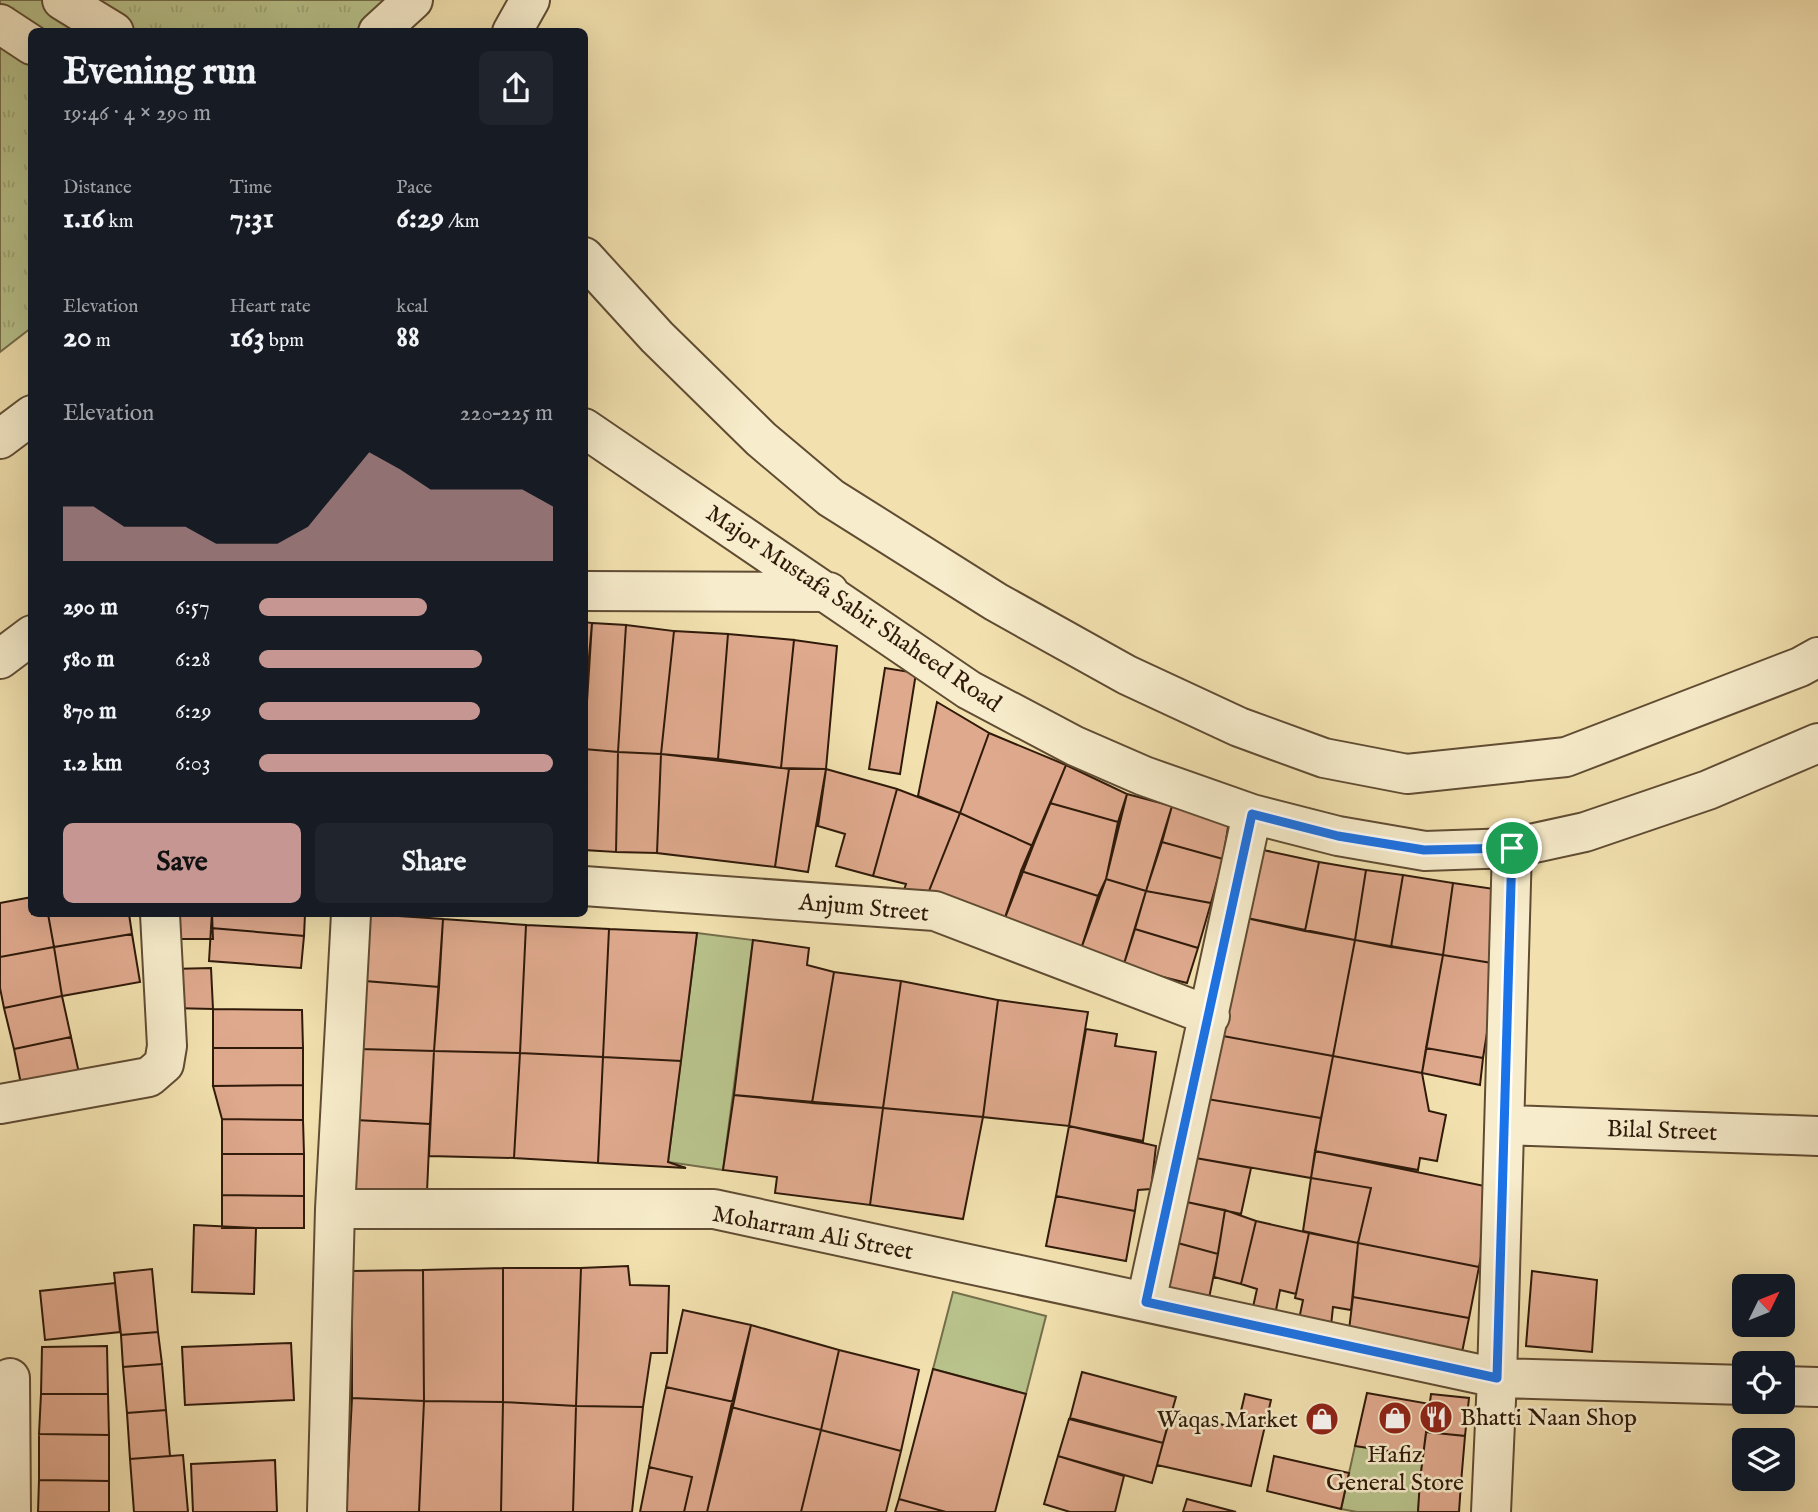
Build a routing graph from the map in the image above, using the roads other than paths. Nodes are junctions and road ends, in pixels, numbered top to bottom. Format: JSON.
{"nodes":[{"id":1,"x":62,"y":0,"type":"edge"},
{"id":2,"x":413,"y":0,"type":"edge"},
{"id":3,"x":530,"y":0,"type":"edge"},
{"id":4,"x":0,"y":24,"type":"edge"},
{"id":5,"x":108,"y":28,"type":"edge"},
{"id":6,"x":382,"y":28,"type":"edge"},
{"id":7,"x":514,"y":28,"type":"edge"},
{"id":8,"x":28,"y":42,"type":"edge"},
{"id":9,"x":588,"y":261,"type":"edge"},
{"id":10,"x":28,"y":418,"type":"edge"},
{"id":11,"x":588,"y":431,"type":"edge"},
{"id":12,"x":0,"y":439,"type":"edge"},
{"id":13,"x":588,"y":591,"type":"edge"},
{"id":14,"x":829,"y":592,"type":"junction"},
{"id":15,"x":28,"y":638,"type":"edge"},
{"id":16,"x":1818,"y":657,"type":"edge"},
{"id":17,"x":0,"y":659,"type":"edge"},
{"id":18,"x":1818,"y":743,"type":"edge"},
{"id":19,"x":1252,"y":814,"type":"junction"},
{"id":20,"x":1512,"y":848,"type":"junction"},
{"id":21,"x":588,"y":886,"type":"edge"},
{"id":22,"x":160,"y":917,"type":"edge"},
{"id":23,"x":351,"y":917,"type":"edge"},
{"id":24,"x":1210,"y":1016,"type":"junction"},
{"id":25,"x":1,"y":1100,"type":"edge"},
{"id":26,"x":1506,"y":1125,"type":"junction"},
{"id":27,"x":1818,"y":1136,"type":"edge"},
{"id":28,"x":335,"y":1209,"type":"junction"},
{"id":29,"x":1146,"y":1302,"type":"junction"},
{"id":30,"x":10,"y":1378,"type":"dead end"},
{"id":31,"x":1497,"y":1378,"type":"junction"},
{"id":32,"x":1732,"y":1385,"type":"edge"},
{"id":33,"x":1795,"y":1386,"type":"edge"},
{"id":34,"x":1818,"y":1387,"type":"edge"},
{"id":35,"x":10,"y":1512,"type":"edge"},
{"id":36,"x":327,"y":1512,"type":"edge"},
{"id":37,"x":1491,"y":1512,"type":"edge"}],
"edges":[{"from":1,"to":5,"type":"street"},
{"from":2,"to":6,"type":"street"},
{"from":3,"to":7,"type":"street"},
{"from":4,"to":8,"type":"street"},
{"from":9,"to":16,"type":"street"},
{"from":10,"to":12,"type":"street"},
{"from":11,"to":14,"type":"street","name":"Major Mustafa Sabir Shaheed Road"},
{"from":13,"to":14,"type":"street"},
{"from":14,"to":19,"type":"street","name":"Major Mustafa Sabir Shaheed Road"},
{"from":15,"to":17,"type":"street"},
{"from":18,"to":20,"type":"street","name":"Major Mustafa Sabir Shaheed Road"},
{"from":19,"to":20,"type":"street","name":"Major Mustafa Sabir Shaheed Road"},
{"from":19,"to":24,"type":"street"},
{"from":20,"to":26,"type":"street"},
{"from":21,"to":24,"type":"street","name":"Anjum Street"},
{"from":22,"to":25,"type":"street"},
{"from":23,"to":28,"type":"street"},
{"from":24,"to":29,"type":"street"},
{"from":26,"to":27,"type":"street","name":"Bilal Street"},
{"from":26,"to":31,"type":"street"},
{"from":28,"to":29,"type":"street","name":"Moharram Ali Street"},
{"from":28,"to":36,"type":"street"},
{"from":29,"to":31,"type":"street","name":"Moharram Ali Street"},
{"from":30,"to":35,"type":"street"},
{"from":31,"to":32,"type":"street","name":"Moharram Ali Street"},
{"from":31,"to":37,"type":"street"},
{"from":33,"to":34,"type":"street"}]}
